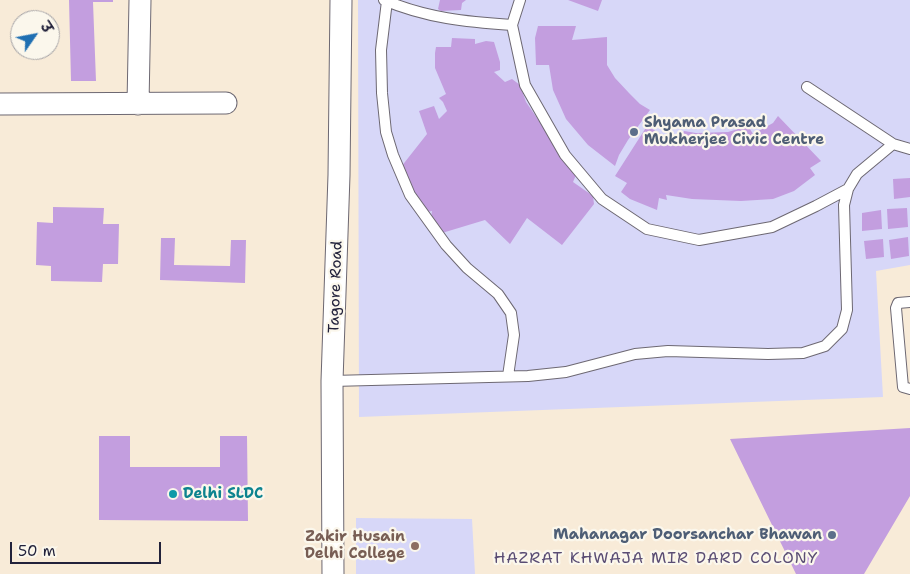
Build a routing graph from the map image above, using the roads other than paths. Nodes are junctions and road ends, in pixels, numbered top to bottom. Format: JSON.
{"nodes":[{"id":1,"x":140,"y":0,"type":"edge"},
{"id":2,"x":342,"y":0,"type":"edge"},
{"id":3,"x":520,"y":0,"type":"edge"},
{"id":4,"x":386,"y":1,"type":"edge"},
{"id":5,"x":512,"y":25,"type":"junction"},
{"id":6,"x":806,"y":87,"type":"dead end"},
{"id":7,"x":226,"y":103,"type":"dead end"},
{"id":8,"x":0,"y":104,"type":"edge"},
{"id":9,"x":138,"y":104,"type":"junction"},
{"id":10,"x":893,"y":144,"type":"junction"},
{"id":11,"x":910,"y":149,"type":"edge"},
{"id":12,"x":848,"y":188,"type":"junction"},
{"id":13,"x":910,"y":302,"type":"edge"},
{"id":14,"x":508,"y":376,"type":"junction"},
{"id":15,"x":332,"y":382,"type":"junction"},
{"id":16,"x":910,"y":389,"type":"edge"},
{"id":17,"x":333,"y":574,"type":"edge"}],
"edges":[{"from":1,"to":9,"type":"street"},
{"from":2,"to":15,"type":"street","name":"Tagore Road"},
{"from":3,"to":5,"type":"lane"},
{"from":4,"to":5,"type":"lane"},
{"from":4,"to":14,"type":"lane"},
{"from":5,"to":12,"type":"lane"},
{"from":6,"to":10,"type":"lane"},
{"from":7,"to":9,"type":"street"},
{"from":8,"to":9,"type":"street"},
{"from":10,"to":11,"type":"lane"},
{"from":10,"to":12,"type":"lane"},
{"from":12,"to":14,"type":"lane"},
{"from":13,"to":16,"type":"lane"},
{"from":14,"to":15,"type":"lane"},
{"from":15,"to":17,"type":"street","name":"Tagore Road"}]}
